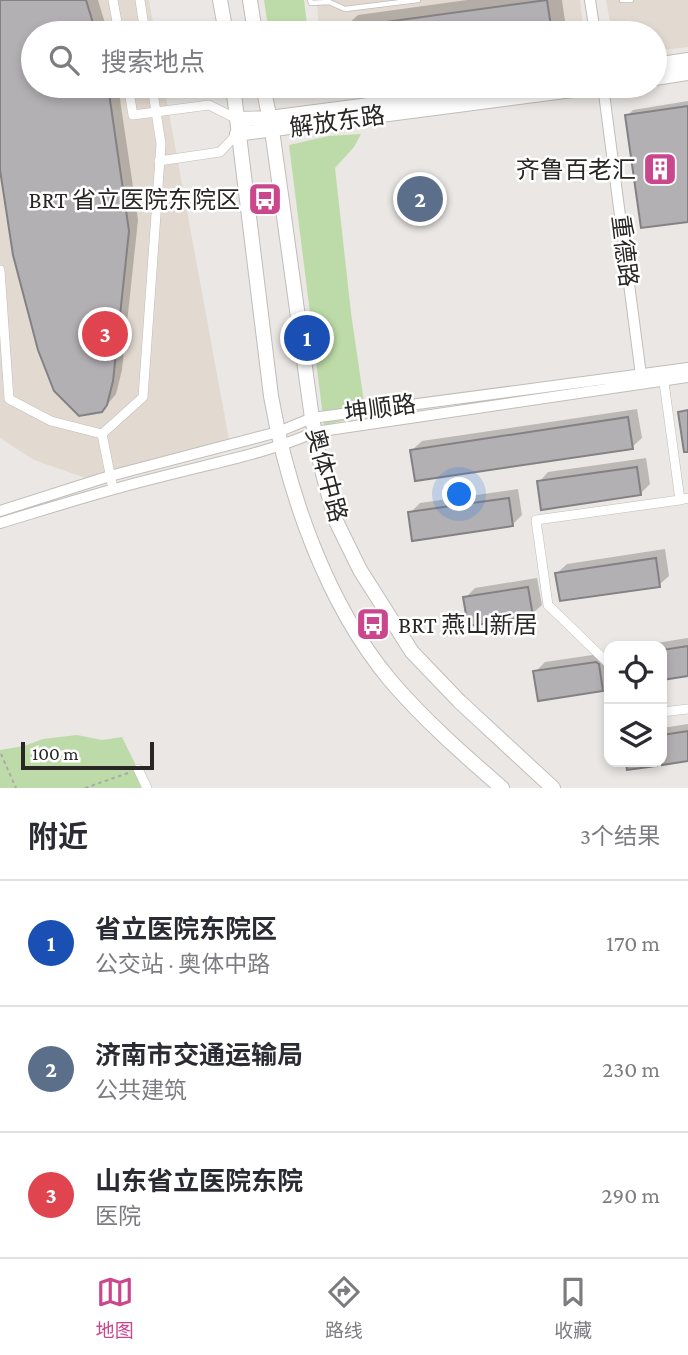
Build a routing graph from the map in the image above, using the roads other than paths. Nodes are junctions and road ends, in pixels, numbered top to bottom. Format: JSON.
{"nodes":[{"id":1,"x":113,"y":0,"type":"edge"},
{"id":2,"x":140,"y":0,"type":"edge"},
{"id":3,"x":219,"y":0,"type":"edge"},
{"id":4,"x":250,"y":0,"type":"edge"},
{"id":5,"x":310,"y":0,"type":"edge"},
{"id":6,"x":418,"y":0,"type":"edge"},
{"id":7,"x":590,"y":0,"type":"edge"},
{"id":8,"x":622,"y":0,"type":"edge"},
{"id":9,"x":631,"y":0,"type":"edge"},
{"id":10,"x":117,"y":21,"type":"edge"},
{"id":11,"x":143,"y":21,"type":"edge"},
{"id":12,"x":223,"y":21,"type":"edge"},
{"id":13,"x":253,"y":21,"type":"edge"},
{"id":14,"x":593,"y":21,"type":"edge"},
{"id":15,"x":688,"y":60,"type":"edge"},
{"id":16,"x":667,"y":63,"type":"edge"},
{"id":17,"x":688,"y":74,"type":"edge"},
{"id":18,"x":667,"y":77,"type":"edge"},
{"id":19,"x":130,"y":98,"type":"edge"},
{"id":20,"x":154,"y":98,"type":"edge"},
{"id":21,"x":234,"y":98,"type":"edge"},
{"id":22,"x":266,"y":98,"type":"edge"},
{"id":23,"x":438,"y":98,"type":"edge"},
{"id":24,"x":498,"y":98,"type":"edge"},
{"id":25,"x":605,"y":98,"type":"edge"},
{"id":26,"x":156,"y":112,"type":"junction"},
{"id":27,"x":270,"y":124,"type":"junction"},
{"id":28,"x":237,"y":127,"type":"junction"},
{"id":29,"x":159,"y":161,"type":"junction"},
{"id":30,"x":0,"y":270,"type":"edge"},
{"id":31,"x":688,"y":368,"type":"edge"},
{"id":32,"x":641,"y":375,"type":"junction"},
{"id":33,"x":664,"y":376,"type":"junction"},
{"id":34,"x":688,"y":377,"type":"edge"},
{"id":35,"x":313,"y":425,"type":"junction"},
{"id":36,"x":102,"y":434,"type":"junction"},
{"id":37,"x":280,"y":439,"type":"junction"},
{"id":38,"x":110,"y":476,"type":"junction"},
{"id":39,"x":114,"y":489,"type":"junction"},
{"id":40,"x":684,"y":499,"type":"edge"},
{"id":41,"x":0,"y":511,"type":"edge"},
{"id":42,"x":0,"y":523,"type":"edge"},
{"id":43,"x":604,"y":659,"type":"edge"},
{"id":44,"x":688,"y":709,"type":"edge"},
{"id":45,"x":667,"y":711,"type":"edge"},
{"id":46,"x":138,"y":769,"type":"road end"},
{"id":47,"x":147,"y":788,"type":"edge"},
{"id":48,"x":502,"y":788,"type":"edge"},
{"id":49,"x":553,"y":788,"type":"edge"}],
"edges":[{"from":1,"to":10,"type":"street"},
{"from":2,"to":11,"type":"street"},
{"from":3,"to":12,"type":"main road"},
{"from":4,"to":13,"type":"main road"},
{"from":5,"to":6,"type":"lane"},
{"from":7,"to":14,"type":"street"},
{"from":8,"to":9,"type":"lane"},
{"from":15,"to":16,"type":"main road"},
{"from":17,"to":18,"type":"main road"},
{"from":19,"to":26,"type":"street"},
{"from":20,"to":26,"type":"street"},
{"from":21,"to":28,"type":"main road","name":"奥体中路"},
{"from":22,"to":27,"type":"main road","name":"奥体中路"},
{"from":23,"to":27,"type":"main road","name":"解放东路"},
{"from":24,"to":27,"type":"main road","name":"解放东路"},
{"from":25,"to":32,"type":"street","name":"重德路"},
{"from":26,"to":28,"type":"street"},
{"from":26,"to":29,"type":"street"},
{"from":27,"to":28,"type":"main road","name":"解放东路"},
{"from":27,"to":35,"type":"main road","name":"奥体中路"},
{"from":28,"to":29,"type":"street"},
{"from":28,"to":37,"type":"main road","name":"奥体中路"},
{"from":29,"to":36,"type":"street"},
{"from":30,"to":36,"type":"street"},
{"from":31,"to":33,"type":"street","name":"坤顺路"},
{"from":32,"to":33,"type":"street","name":"坤顺路"},
{"from":32,"to":35,"type":"street","name":"坤顺路"},
{"from":33,"to":34,"type":"street","name":"坤顺路"},
{"from":33,"to":35,"type":"street","name":"坤顺路"},
{"from":33,"to":40,"type":"street"},
{"from":35,"to":37,"type":"street","name":"坤顺路"},
{"from":35,"to":49,"type":"main road","name":"奥体中路"},
{"from":36,"to":38,"type":"street"},
{"from":37,"to":38,"type":"street","name":"坤顺路"},
{"from":37,"to":39,"type":"street","name":"坤顺路"},
{"from":37,"to":48,"type":"main road","name":"奥体中路"},
{"from":38,"to":39,"type":"street"},
{"from":38,"to":41,"type":"street","name":"坤顺路"},
{"from":39,"to":42,"type":"street","name":"坤顺路"},
{"from":40,"to":43,"type":"street"},
{"from":44,"to":45,"type":"street"},
{"from":46,"to":47,"type":"street"}]}
